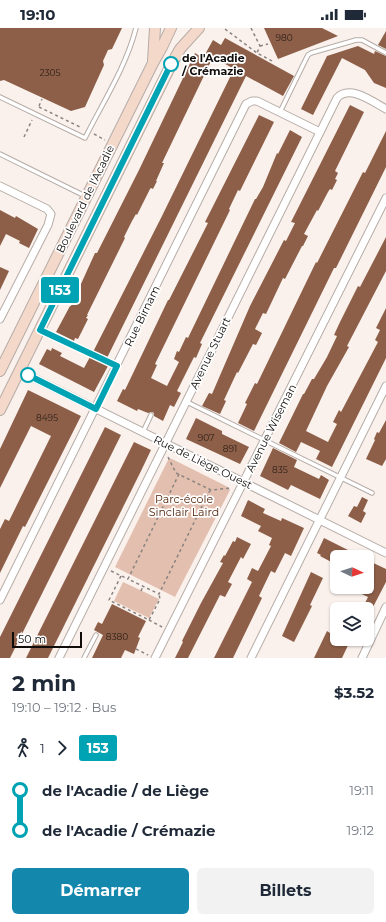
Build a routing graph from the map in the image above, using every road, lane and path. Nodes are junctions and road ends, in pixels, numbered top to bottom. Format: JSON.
{"nodes":[{"id":1,"x":136,"y":28,"type":"edge"},
{"id":2,"x":156,"y":28,"type":"edge"},
{"id":3,"x":171,"y":28,"type":"edge"},
{"id":4,"x":199,"y":28,"type":"edge"},
{"id":5,"x":251,"y":28,"type":"edge"},
{"id":6,"x":225,"y":29,"type":"dead end"},
{"id":7,"x":268,"y":44,"type":"dead end"},
{"id":8,"x":260,"y":46,"type":"junction"},
{"id":9,"x":257,"y":53,"type":"junction"},
{"id":10,"x":386,"y":53,"type":"edge"},
{"id":11,"x":274,"y":62,"type":"dead end"},
{"id":12,"x":152,"y":63,"type":"junction"},
{"id":13,"x":0,"y":97,"type":"edge"},
{"id":14,"x":39,"y":107,"type":"dead end"},
{"id":15,"x":386,"y":109,"type":"edge"},
{"id":16,"x":280,"y":112,"type":"junction"},
{"id":17,"x":88,"y":132,"type":"junction"},
{"id":18,"x":320,"y":132,"type":"junction"},
{"id":19,"x":105,"y":140,"type":"dead end"},
{"id":20,"x":0,"y":154,"type":"edge"},
{"id":21,"x":0,"y":186,"type":"edge"},
{"id":22,"x":87,"y":196,"type":"junction"},
{"id":23,"x":386,"y":198,"type":"edge"},
{"id":24,"x":2,"y":310,"type":"edge"},
{"id":25,"x":0,"y":320,"type":"edge"},
{"id":26,"x":40,"y":330,"type":"junction"},
{"id":27,"x":117,"y":366,"type":"junction"},
{"id":28,"x":0,"y":371,"type":"edge"},
{"id":29,"x":20,"y":371,"type":"junction"},
{"id":30,"x":386,"y":386,"type":"edge"},
{"id":31,"x":186,"y":401,"type":"junction"},
{"id":32,"x":96,"y":409,"type":"junction"},
{"id":33,"x":0,"y":410,"type":"edge"},
{"id":34,"x":151,"y":415,"type":"dead end"},
{"id":35,"x":142,"y":432,"type":"junction"},
{"id":36,"x":265,"y":439,"type":"junction"},
{"id":37,"x":165,"y":444,"type":"junction"},
{"id":38,"x":168,"y":456,"type":"dead end"},
{"id":39,"x":180,"y":474,"type":"junction"},
{"id":40,"x":341,"y":477,"type":"junction"},
{"id":41,"x":243,"y":482,"type":"junction"},
{"id":42,"x":231,"y":488,"type":"dead end"},
{"id":43,"x":211,"y":490,"type":"junction"},
{"id":44,"x":372,"y":493,"type":"dead end"},
{"id":45,"x":319,"y":520,"type":"junction"},
{"id":46,"x":386,"y":553,"type":"edge"},
{"id":47,"x":112,"y":571,"type":"dead end"},
{"id":48,"x":121,"y":576,"type":"junction"},
{"id":49,"x":128,"y":579,"type":"junction"},
{"id":50,"x":143,"y":586,"type":"junction"},
{"id":51,"x":141,"y":590,"type":"dead end"},
{"id":52,"x":158,"y":594,"type":"junction"},
{"id":53,"x":0,"y":600,"type":"edge"},
{"id":54,"x":386,"y":607,"type":"edge"},
{"id":55,"x":150,"y":620,"type":"junction"},
{"id":56,"x":162,"y":626,"type":"dead end"},
{"id":57,"x":96,"y":635,"type":"dead end"},
{"id":58,"x":136,"y":649,"type":"dead end"},
{"id":59,"x":148,"y":655,"type":"dead end"},
{"id":60,"x":59,"y":658,"type":"edge"},
{"id":61,"x":84,"y":658,"type":"edge"},
{"id":62,"x":155,"y":658,"type":"edge"},
{"id":63,"x":251,"y":658,"type":"edge"},
{"id":64,"x":362,"y":658,"type":"edge"}],
"edges":[{"from":1,"to":17,"type":"lane"},
{"from":2,"to":12,"type":"main road"},
{"from":3,"to":12,"type":"main road","name":"Boulevard de l'Acadie"},
{"from":4,"to":26,"type":"main road","name":"Boulevard de l'Acadie"},
{"from":5,"to":8,"type":"path"},
{"from":6,"to":9,"type":"path"},
{"from":7,"to":8,"type":"path"},
{"from":8,"to":9,"type":"path"},
{"from":9,"to":11,"type":"path"},
{"from":10,"to":16,"type":"lane"},
{"from":12,"to":22,"type":"main road","name":"Boulevard de l'Acadie"},
{"from":13,"to":17,"type":"lane"},
{"from":14,"to":17,"type":"path"},
{"from":15,"to":18,"type":"street","name":"Avenue Stuart"},
{"from":16,"to":18,"type":"street","name":"Rue Birnam"},
{"from":16,"to":27,"type":"street","name":"Rue Birnam"},
{"from":17,"to":19,"type":"path"},
{"from":18,"to":31,"type":"street","name":"Avenue Stuart"},
{"from":20,"to":22,"type":"lane"},
{"from":21,"to":24,"type":"street"},
{"from":22,"to":28,"type":"main road","name":"Boulevard de l'Acadie"},
{"from":23,"to":36,"type":"street","name":"Avenue Wiseman"},
{"from":24,"to":25,"type":"street"},
{"from":26,"to":27,"type":"lane"},
{"from":26,"to":29,"type":"main road","name":"Boulevard de l'Acadie"},
{"from":27,"to":32,"type":"street","name":"Rue Birnam"},
{"from":29,"to":32,"type":"street","name":"Rue de Liège Ouest"},
{"from":29,"to":33,"type":"main road","name":"Boulevard de l'Acadie"},
{"from":30,"to":40,"type":"street"},
{"from":31,"to":36,"type":"lane"},
{"from":31,"to":37,"type":"street","name":"Avenue Stuart"},
{"from":32,"to":35,"type":"street","name":"Rue de Liège Ouest"},
{"from":32,"to":53,"type":"street","name":"Rue Birnam"},
{"from":34,"to":35,"type":"lane"},
{"from":35,"to":37,"type":"street","name":"Rue de Liège Ouest"},
{"from":36,"to":40,"type":"lane"},
{"from":36,"to":41,"type":"street","name":"Avenue Wiseman"},
{"from":37,"to":41,"type":"street","name":"Rue de Liège Ouest"},
{"from":37,"to":60,"type":"street","name":"Avenue Stuart"},
{"from":38,"to":39,"type":"path"},
{"from":39,"to":43,"type":"path"},
{"from":39,"to":49,"type":"path"},
{"from":40,"to":44,"type":"lane"},
{"from":40,"to":45,"type":"street"},
{"from":41,"to":45,"type":"street","name":"Rue de Liège Ouest"},
{"from":41,"to":62,"type":"street","name":"Avenue Wiseman"},
{"from":42,"to":43,"type":"path"},
{"from":43,"to":52,"type":"path"},
{"from":45,"to":46,"type":"street","name":"Rue de Liège Ouest"},
{"from":45,"to":63,"type":"street"},
{"from":47,"to":48,"type":"path"},
{"from":48,"to":49,"type":"path"},
{"from":48,"to":55,"type":"path"},
{"from":49,"to":50,"type":"path"},
{"from":50,"to":51,"type":"path"},
{"from":50,"to":52,"type":"path"},
{"from":52,"to":55,"type":"path"},
{"from":54,"to":64,"type":"street"},
{"from":55,"to":56,"type":"path"},
{"from":57,"to":61,"type":"lane"},
{"from":58,"to":59,"type":"path"}]}
